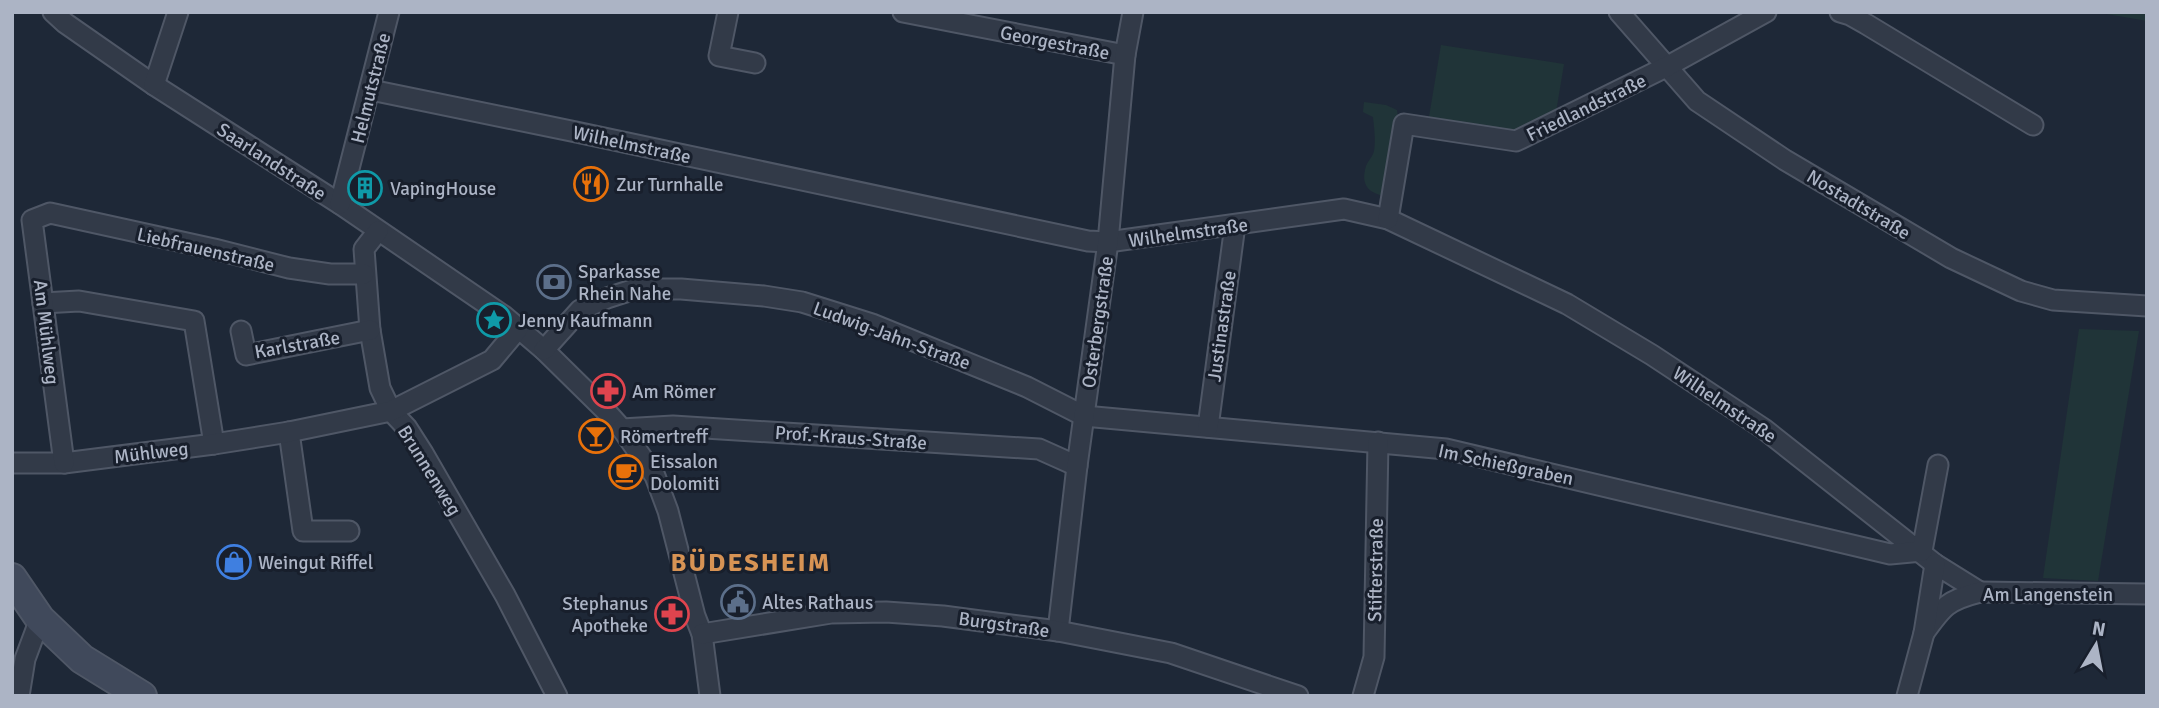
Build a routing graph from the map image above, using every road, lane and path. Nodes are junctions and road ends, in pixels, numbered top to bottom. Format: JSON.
{"nodes":[{"id":1,"x":53,"y":12,"type":"edge"},
{"id":2,"x":178,"y":12,"type":"edge"},
{"id":3,"x":389,"y":12,"type":"edge"},
{"id":4,"x":728,"y":12,"type":"edge"},
{"id":5,"x":903,"y":12,"type":"edge"},
{"id":6,"x":1133,"y":12,"type":"edge"},
{"id":7,"x":1619,"y":12,"type":"edge"},
{"id":8,"x":1766,"y":12,"type":"edge"},
{"id":9,"x":1840,"y":12,"type":"edge"},
{"id":10,"x":1125,"y":55,"type":"junction"},
{"id":11,"x":755,"y":63,"type":"dead end"},
{"id":12,"x":1668,"y":66,"type":"junction"},
{"id":13,"x":154,"y":85,"type":"junction"},
{"id":14,"x":370,"y":90,"type":"junction"},
{"id":15,"x":2033,"y":125,"type":"dead end"},
{"id":16,"x":340,"y":204,"type":"junction"},
{"id":17,"x":50,"y":213,"type":"joint"},
{"id":18,"x":1388,"y":219,"type":"junction"},
{"id":19,"x":1235,"y":225,"type":"junction"},
{"id":20,"x":378,"y":231,"type":"junction"},
{"id":21,"x":1108,"y":242,"type":"junction"},
{"id":22,"x":365,"y":274,"type":"junction"},
{"id":23,"x":43,"y":303,"type":"junction"},
{"id":24,"x":2147,"y":306,"type":"edge"},
{"id":25,"x":518,"y":328,"type":"junction"},
{"id":26,"x":370,"y":330,"type":"junction"},
{"id":27,"x":241,"y":331,"type":"dead end"},
{"id":28,"x":544,"y":350,"type":"junction"},
{"id":29,"x":391,"y":411,"type":"junction"},
{"id":30,"x":1084,"y":415,"type":"junction"},
{"id":31,"x":1208,"y":427,"type":"junction"},
{"id":32,"x":622,"y":429,"type":"junction"},
{"id":33,"x":289,"y":432,"type":"junction"},
{"id":34,"x":1378,"y":442,"type":"junction"},
{"id":35,"x":214,"y":444,"type":"junction"},
{"id":36,"x":12,"y":463,"type":"edge"},
{"id":37,"x":64,"y":463,"type":"junction"},
{"id":38,"x":1938,"y":465,"type":"dead end"},
{"id":39,"x":1077,"y":466,"type":"junction"},
{"id":40,"x":349,"y":531,"type":"dead end"},
{"id":41,"x":1929,"y":558,"type":"junction"},
{"id":42,"x":12,"y":578,"type":"edge"},
{"id":43,"x":1980,"y":592,"type":"junction"},
{"id":44,"x":2147,"y":594,"type":"edge"},
{"id":45,"x":40,"y":619,"type":"junction"},
{"id":46,"x":1058,"y":631,"type":"junction"},
{"id":47,"x":1924,"y":633,"type":"junction"},
{"id":48,"x":702,"y":634,"type":"junction"},
{"id":49,"x":19,"y":696,"type":"edge"},
{"id":50,"x":142,"y":696,"type":"edge"},
{"id":51,"x":557,"y":696,"type":"edge"},
{"id":52,"x":710,"y":696,"type":"edge"},
{"id":53,"x":1298,"y":696,"type":"edge"},
{"id":54,"x":1363,"y":696,"type":"edge"},
{"id":55,"x":1907,"y":696,"type":"edge"}],
"edges":[{"from":1,"to":13,"type":"street","name":"Saarlandstraße"},
{"from":2,"to":13,"type":"street"},
{"from":3,"to":14,"type":"street","name":"Helmutstraße"},
{"from":4,"to":11,"type":"street"},
{"from":5,"to":10,"type":"street","name":"Georgestraße"},
{"from":6,"to":10,"type":"street","name":"Osterbergstraße"},
{"from":7,"to":12,"type":"street","name":"Nostadtstraße"},
{"from":8,"to":12,"type":"street","name":"Friedlandstraße"},
{"from":9,"to":15,"type":"street"},
{"from":10,"to":21,"type":"street","name":"Osterbergstraße"},
{"from":12,"to":18,"type":"street","name":"Friedlandstraße"},
{"from":12,"to":24,"type":"street","name":"Nostadtstraße"},
{"from":13,"to":16,"type":"street","name":"Saarlandstraße"},
{"from":14,"to":16,"type":"street","name":"Helmutstraße"},
{"from":14,"to":21,"type":"street","name":"Wilhelmstraße"},
{"from":16,"to":20,"type":"street","name":"Saarlandstraße"},
{"from":17,"to":22,"type":"street","name":"Liebfrauenstraße"},
{"from":17,"to":23,"type":"street","name":"Am Mühlweg"},
{"from":18,"to":19,"type":"street","name":"Wilhelmstraße"},
{"from":18,"to":41,"type":"street","name":"Wilhelmstraße"},
{"from":19,"to":21,"type":"street","name":"Wilhelmstraße"},
{"from":19,"to":31,"type":"street","name":"Justinastraße"},
{"from":20,"to":22,"type":"street","name":"Brunnenweg"},
{"from":20,"to":25,"type":"street","name":"Saarlandstraße"},
{"from":21,"to":30,"type":"street","name":"Osterbergstraße"},
{"from":22,"to":26,"type":"street","name":"Brunnenweg"},
{"from":23,"to":35,"type":"street"},
{"from":23,"to":37,"type":"street","name":"Am Mühlweg"},
{"from":25,"to":28,"type":"street","name":"Saarlandstraße"},
{"from":25,"to":29,"type":"street","name":"Mühlweg"},
{"from":26,"to":27,"type":"street","name":"Karlstraße"},
{"from":26,"to":29,"type":"street","name":"Brunnenweg"},
{"from":28,"to":30,"type":"street","name":"Ludwig-Jahn-Straße"},
{"from":28,"to":32,"type":"street","name":"Saarlandstraße"},
{"from":29,"to":33,"type":"street","name":"Mühlweg"},
{"from":29,"to":51,"type":"street","name":"Brunnenweg"},
{"from":30,"to":31,"type":"street","name":"Im Schießgraben"},
{"from":30,"to":39,"type":"street","name":"Osterbergstraße"},
{"from":31,"to":34,"type":"street","name":"Im Schießgraben"},
{"from":32,"to":39,"type":"street","name":"Prof.-Kraus-Straße"},
{"from":32,"to":48,"type":"street","name":"Saarlandstraße"},
{"from":33,"to":35,"type":"street","name":"Mühlweg"},
{"from":33,"to":40,"type":"street"},
{"from":34,"to":41,"type":"street","name":"Im Schießgraben"},
{"from":34,"to":54,"type":"street","name":"Stifterstraße"},
{"from":35,"to":37,"type":"street","name":"Mühlweg"},
{"from":36,"to":37,"type":"street","name":"Mühlweg"},
{"from":38,"to":41,"type":"street"},
{"from":39,"to":46,"type":"street","name":"Osterbergstraße"},
{"from":41,"to":43,"type":"street","name":"Wilhelmstraße"},
{"from":41,"to":47,"type":"street"},
{"from":42,"to":45,"type":"main road"},
{"from":43,"to":44,"type":"street","name":"Am Langenstein"},
{"from":43,"to":47,"type":"street","name":"Am Langenstein"},
{"from":45,"to":49,"type":"street"},
{"from":45,"to":50,"type":"main road"},
{"from":46,"to":48,"type":"street","name":"Burgstraße"},
{"from":46,"to":53,"type":"street","name":"Burgstraße"},
{"from":47,"to":55,"type":"street"},
{"from":48,"to":52,"type":"street","name":"Saarlandstraße"}]}
